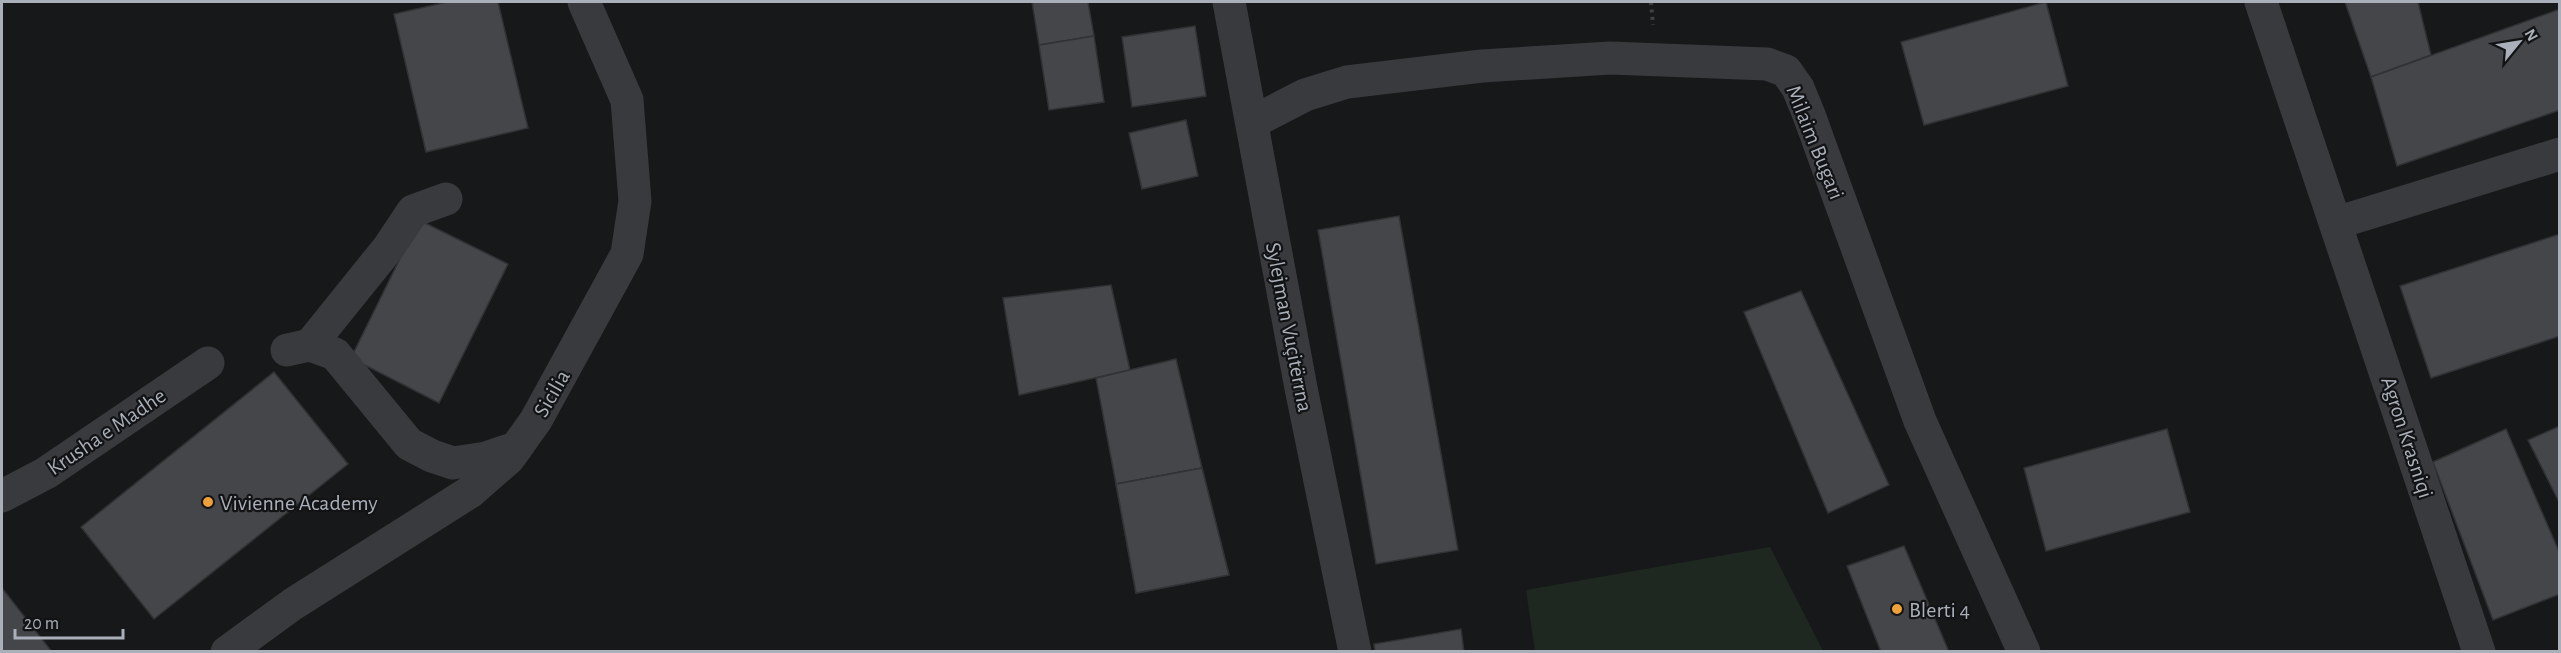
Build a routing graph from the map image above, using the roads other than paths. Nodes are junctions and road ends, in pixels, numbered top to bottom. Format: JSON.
{"nodes":[{"id":1,"x":584,"y":2,"type":"edge"},
{"id":2,"x":1229,"y":2,"type":"edge"},
{"id":3,"x":2261,"y":2,"type":"edge"},
{"id":4,"x":1253,"y":122,"type":"junction"},
{"id":5,"x":2559,"y":154,"type":"edge"},
{"id":6,"x":446,"y":199,"type":"dead end"},
{"id":7,"x":2336,"y":223,"type":"junction"},
{"id":8,"x":208,"y":363,"type":"dead end"},
{"id":9,"x":518,"y":447,"type":"junction"},
{"id":10,"x":2,"y":496,"type":"edge"},
{"id":11,"x":227,"y":651,"type":"edge"},
{"id":12,"x":1354,"y":651,"type":"edge"},
{"id":13,"x":2024,"y":651,"type":"edge"},
{"id":14,"x":2479,"y":651,"type":"edge"}],
"edges":[{"from":1,"to":9,"type":"street","name":"Sicilia"},
{"from":2,"to":4,"type":"street","name":"Sylejman Vuçitërrna"},
{"from":3,"to":7,"type":"street","name":"Agron Krasniqi"},
{"from":4,"to":12,"type":"street","name":"Sylejman Vuçitërrna"},
{"from":4,"to":13,"type":"street","name":"Milaim Bugari"},
{"from":5,"to":7,"type":"street"},
{"from":6,"to":9,"type":"street"},
{"from":7,"to":14,"type":"street","name":"Agron Krasniqi"},
{"from":8,"to":10,"type":"street","name":"Krusha e Madhe"},
{"from":9,"to":11,"type":"street","name":"Sicilia"}]}
